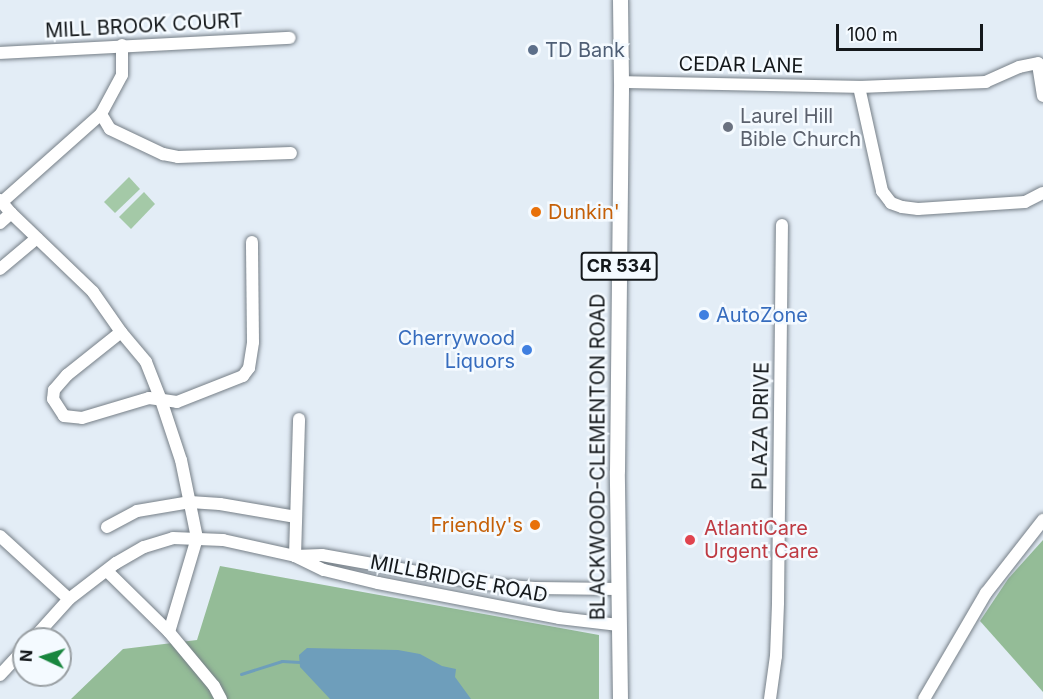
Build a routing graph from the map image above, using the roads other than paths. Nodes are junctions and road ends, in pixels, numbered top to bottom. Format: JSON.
{"nodes":[{"id":1,"x":620,"y":0,"type":"edge"},
{"id":2,"x":290,"y":38,"type":"dead end"},
{"id":3,"x":122,"y":45,"type":"junction"},
{"id":4,"x":0,"y":53,"type":"edge"},
{"id":5,"x":621,"y":82,"type":"junction"},
{"id":6,"x":859,"y":87,"type":"junction"},
{"id":7,"x":1043,"y":96,"type":"edge"},
{"id":8,"x":101,"y":114,"type":"junction"},
{"id":9,"x":291,"y":153,"type":"dead end"},
{"id":10,"x":1043,"y":193,"type":"edge"},
{"id":11,"x":1,"y":201,"type":"edge"},
{"id":12,"x":11,"y":213,"type":"junction"},
{"id":13,"x":0,"y":223,"type":"edge"},
{"id":14,"x":782,"y":225,"type":"dead end"},
{"id":15,"x":37,"y":238,"type":"junction"},
{"id":16,"x":252,"y":242,"type":"dead end"},
{"id":17,"x":0,"y":269,"type":"edge"},
{"id":18,"x":121,"y":332,"type":"junction"},
{"id":19,"x":161,"y":400,"type":"junction"},
{"id":20,"x":299,"y":420,"type":"dead end"},
{"id":21,"x":190,"y":502,"type":"junction"},
{"id":22,"x":296,"y":517,"type":"junction"},
{"id":23,"x":1043,"y":520,"type":"edge"},
{"id":24,"x":107,"y":527,"type":"dead end"},
{"id":25,"x":0,"y":536,"type":"edge"},
{"id":26,"x":197,"y":538,"type":"junction"},
{"id":27,"x":295,"y":556,"type":"junction"},
{"id":28,"x":107,"y":571,"type":"junction"},
{"id":29,"x":619,"y":589,"type":"junction"},
{"id":30,"x":69,"y":599,"type":"junction"},
{"id":31,"x":619,"y":625,"type":"junction"},
{"id":32,"x":44,"y":627,"type":"edge"},
{"id":33,"x":169,"y":632,"type":"junction"},
{"id":34,"x":12,"y":662,"type":"edge"},
{"id":35,"x":0,"y":675,"type":"edge"},
{"id":36,"x":221,"y":699,"type":"edge"},
{"id":37,"x":620,"y":699,"type":"edge"},
{"id":38,"x":770,"y":699,"type":"edge"},
{"id":39,"x":924,"y":699,"type":"edge"}],
"edges":[{"from":1,"to":5,"type":"main road","name":"BLACKWOOD-CLEMENTON ROAD","number":"CR 534"},
{"from":2,"to":3,"type":"street","name":"MILL BROOK COURT"},
{"from":3,"to":4,"type":"street","name":"MILL BROOK COURT"},
{"from":3,"to":8,"type":"street"},
{"from":5,"to":6,"type":"street","name":"CEDAR LANE"},
{"from":5,"to":29,"type":"main road","name":"BLACKWOOD-CLEMENTON ROAD","number":"CR 534"},
{"from":6,"to":7,"type":"street","name":"CEDAR LANE"},
{"from":6,"to":10,"type":"street"},
{"from":8,"to":9,"type":"street"},
{"from":8,"to":11,"type":"street"},
{"from":11,"to":12,"type":"street"},
{"from":12,"to":13,"type":"street"},
{"from":12,"to":15,"type":"street"},
{"from":14,"to":38,"type":"street","name":"PLAZA DRIVE"},
{"from":15,"to":17,"type":"street"},
{"from":15,"to":18,"type":"street"},
{"from":16,"to":19,"type":"street"},
{"from":18,"to":19,"type":"street"},
{"from":18,"to":19,"type":"street"},
{"from":19,"to":21,"type":"street"},
{"from":20,"to":22,"type":"street"},
{"from":21,"to":22,"type":"street"},
{"from":21,"to":24,"type":"street"},
{"from":21,"to":26,"type":"street"},
{"from":22,"to":27,"type":"street"},
{"from":23,"to":39,"type":"street"},
{"from":25,"to":30,"type":"street"},
{"from":26,"to":27,"type":"street","name":"MILLBRIDGE ROAD"},
{"from":26,"to":28,"type":"street","name":"MILLBRIDGE ROAD"},
{"from":26,"to":33,"type":"street"},
{"from":27,"to":29,"type":"street","name":"MILLBRIDGE ROAD"},
{"from":27,"to":31,"type":"street","name":"MILLBRIDGE ROAD"},
{"from":28,"to":30,"type":"street","name":"MILLBRIDGE ROAD"},
{"from":28,"to":33,"type":"street"},
{"from":29,"to":31,"type":"main road","name":"BLACKWOOD-CLEMENTON ROAD","number":"CR 534"},
{"from":30,"to":32,"type":"street","name":"MILLBRIDGE ROAD"},
{"from":31,"to":37,"type":"main road","name":"BLACKWOOD-CLEMENTON ROAD","number":"CR 534"},
{"from":33,"to":36,"type":"street"},
{"from":34,"to":35,"type":"street"}]}
